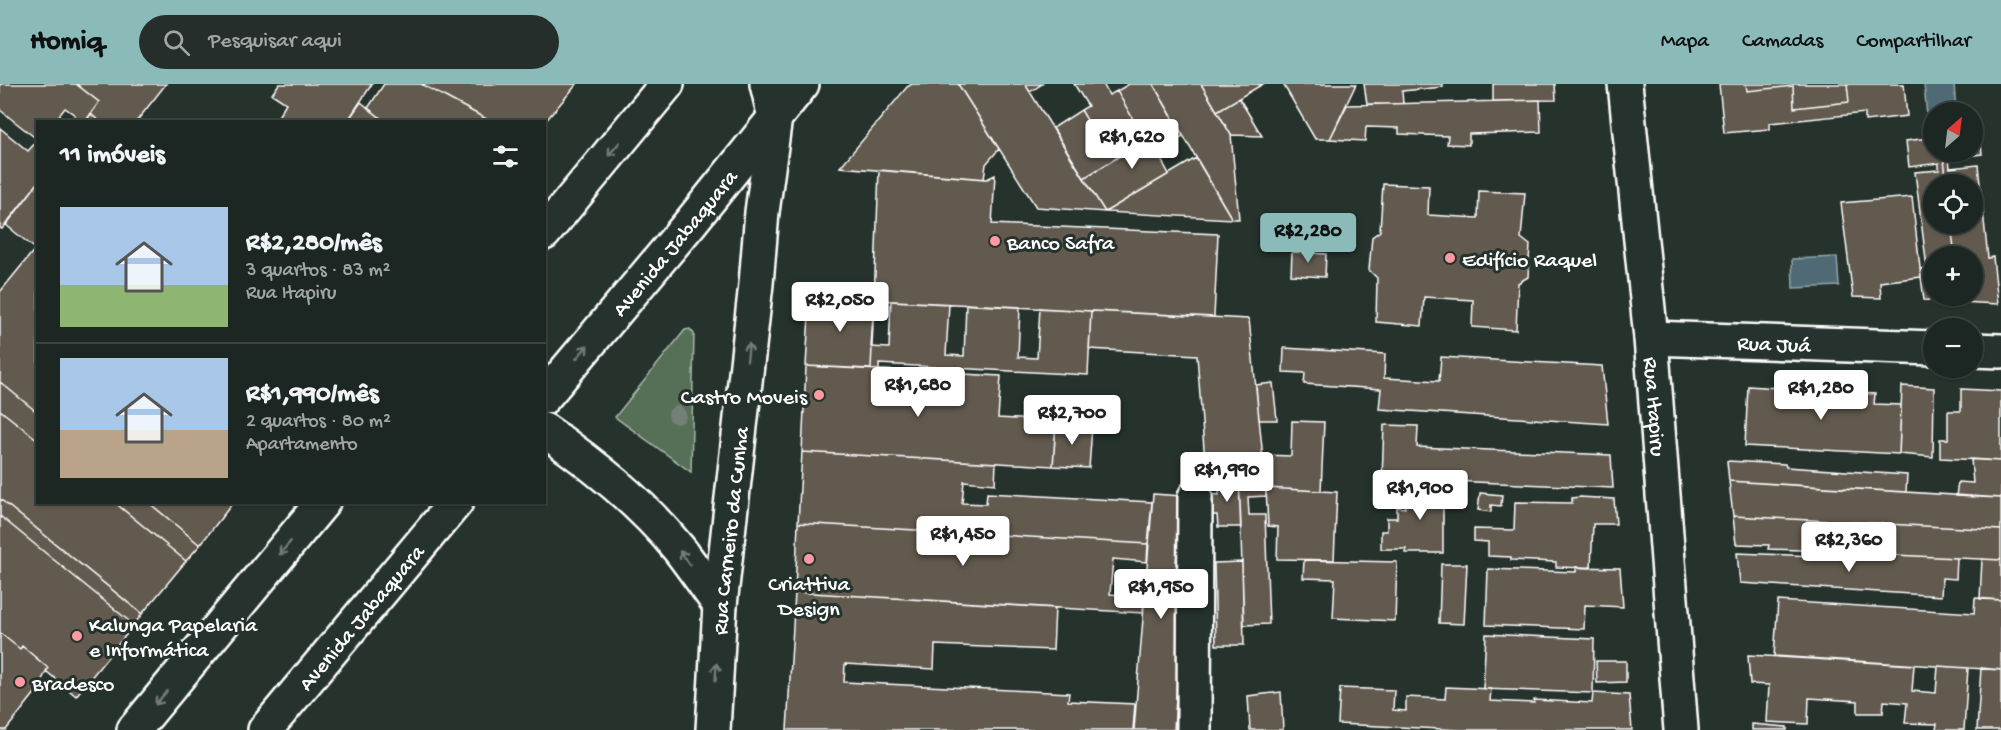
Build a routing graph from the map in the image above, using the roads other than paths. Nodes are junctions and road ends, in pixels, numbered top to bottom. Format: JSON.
{"nodes":[{"id":1,"x":667,"y":84,"type":"edge"},
{"id":2,"x":767,"y":84,"type":"edge"},
{"id":3,"x":802,"y":84,"type":"edge"},
{"id":4,"x":1625,"y":84,"type":"edge"},
{"id":5,"x":775,"y":117,"type":"junction"},
{"id":6,"x":546,"y":231,"type":"edge"},
{"id":7,"x":1651,"y":338,"type":"junction"},
{"id":8,"x":1923,"y":348,"type":"edge"},
{"id":9,"x":1983,"y":350,"type":"edge"},
{"id":10,"x":2001,"y":351,"type":"edge"},
{"id":11,"x":546,"y":395,"type":"edge"},
{"id":12,"x":546,"y":431,"type":"edge"},
{"id":13,"x":1195,"y":497,"type":"dead end"},
{"id":14,"x":320,"y":504,"type":"edge"},
{"id":15,"x":454,"y":504,"type":"edge"},
{"id":16,"x":720,"y":605,"type":"junction"},
{"id":17,"x":135,"y":730,"type":"edge"},
{"id":18,"x":265,"y":730,"type":"edge"},
{"id":19,"x":713,"y":730,"type":"edge"},
{"id":20,"x":1194,"y":730,"type":"edge"},
{"id":21,"x":1681,"y":730,"type":"edge"}],
"edges":[{"from":1,"to":6,"type":"street","one_way":true},
{"from":2,"to":5,"type":"street"},
{"from":3,"to":5,"type":"street","name":"Avenida Jabaquara"},
{"from":4,"to":7,"type":"street","name":"Rua Itapiru"},
{"from":11,"to":5,"type":"street","name":"Avenida Jabaquara","one_way":true},
{"from":16,"to":5,"type":"street","name":"Rua Carneiro da Cunha","one_way":true},
{"from":7,"to":8,"type":"street","name":"Rua Juá"},
{"from":7,"to":21,"type":"street","name":"Rua Itapiru"},
{"from":9,"to":10,"type":"street"},
{"from":16,"to":12,"type":"street","one_way":true},
{"from":13,"to":20,"type":"street"},
{"from":14,"to":17,"type":"street","one_way":true},
{"from":15,"to":18,"type":"street","name":"Avenida Jabaquara"},
{"from":19,"to":16,"type":"street","name":"Rua Carneiro da Cunha","one_way":true}]}
